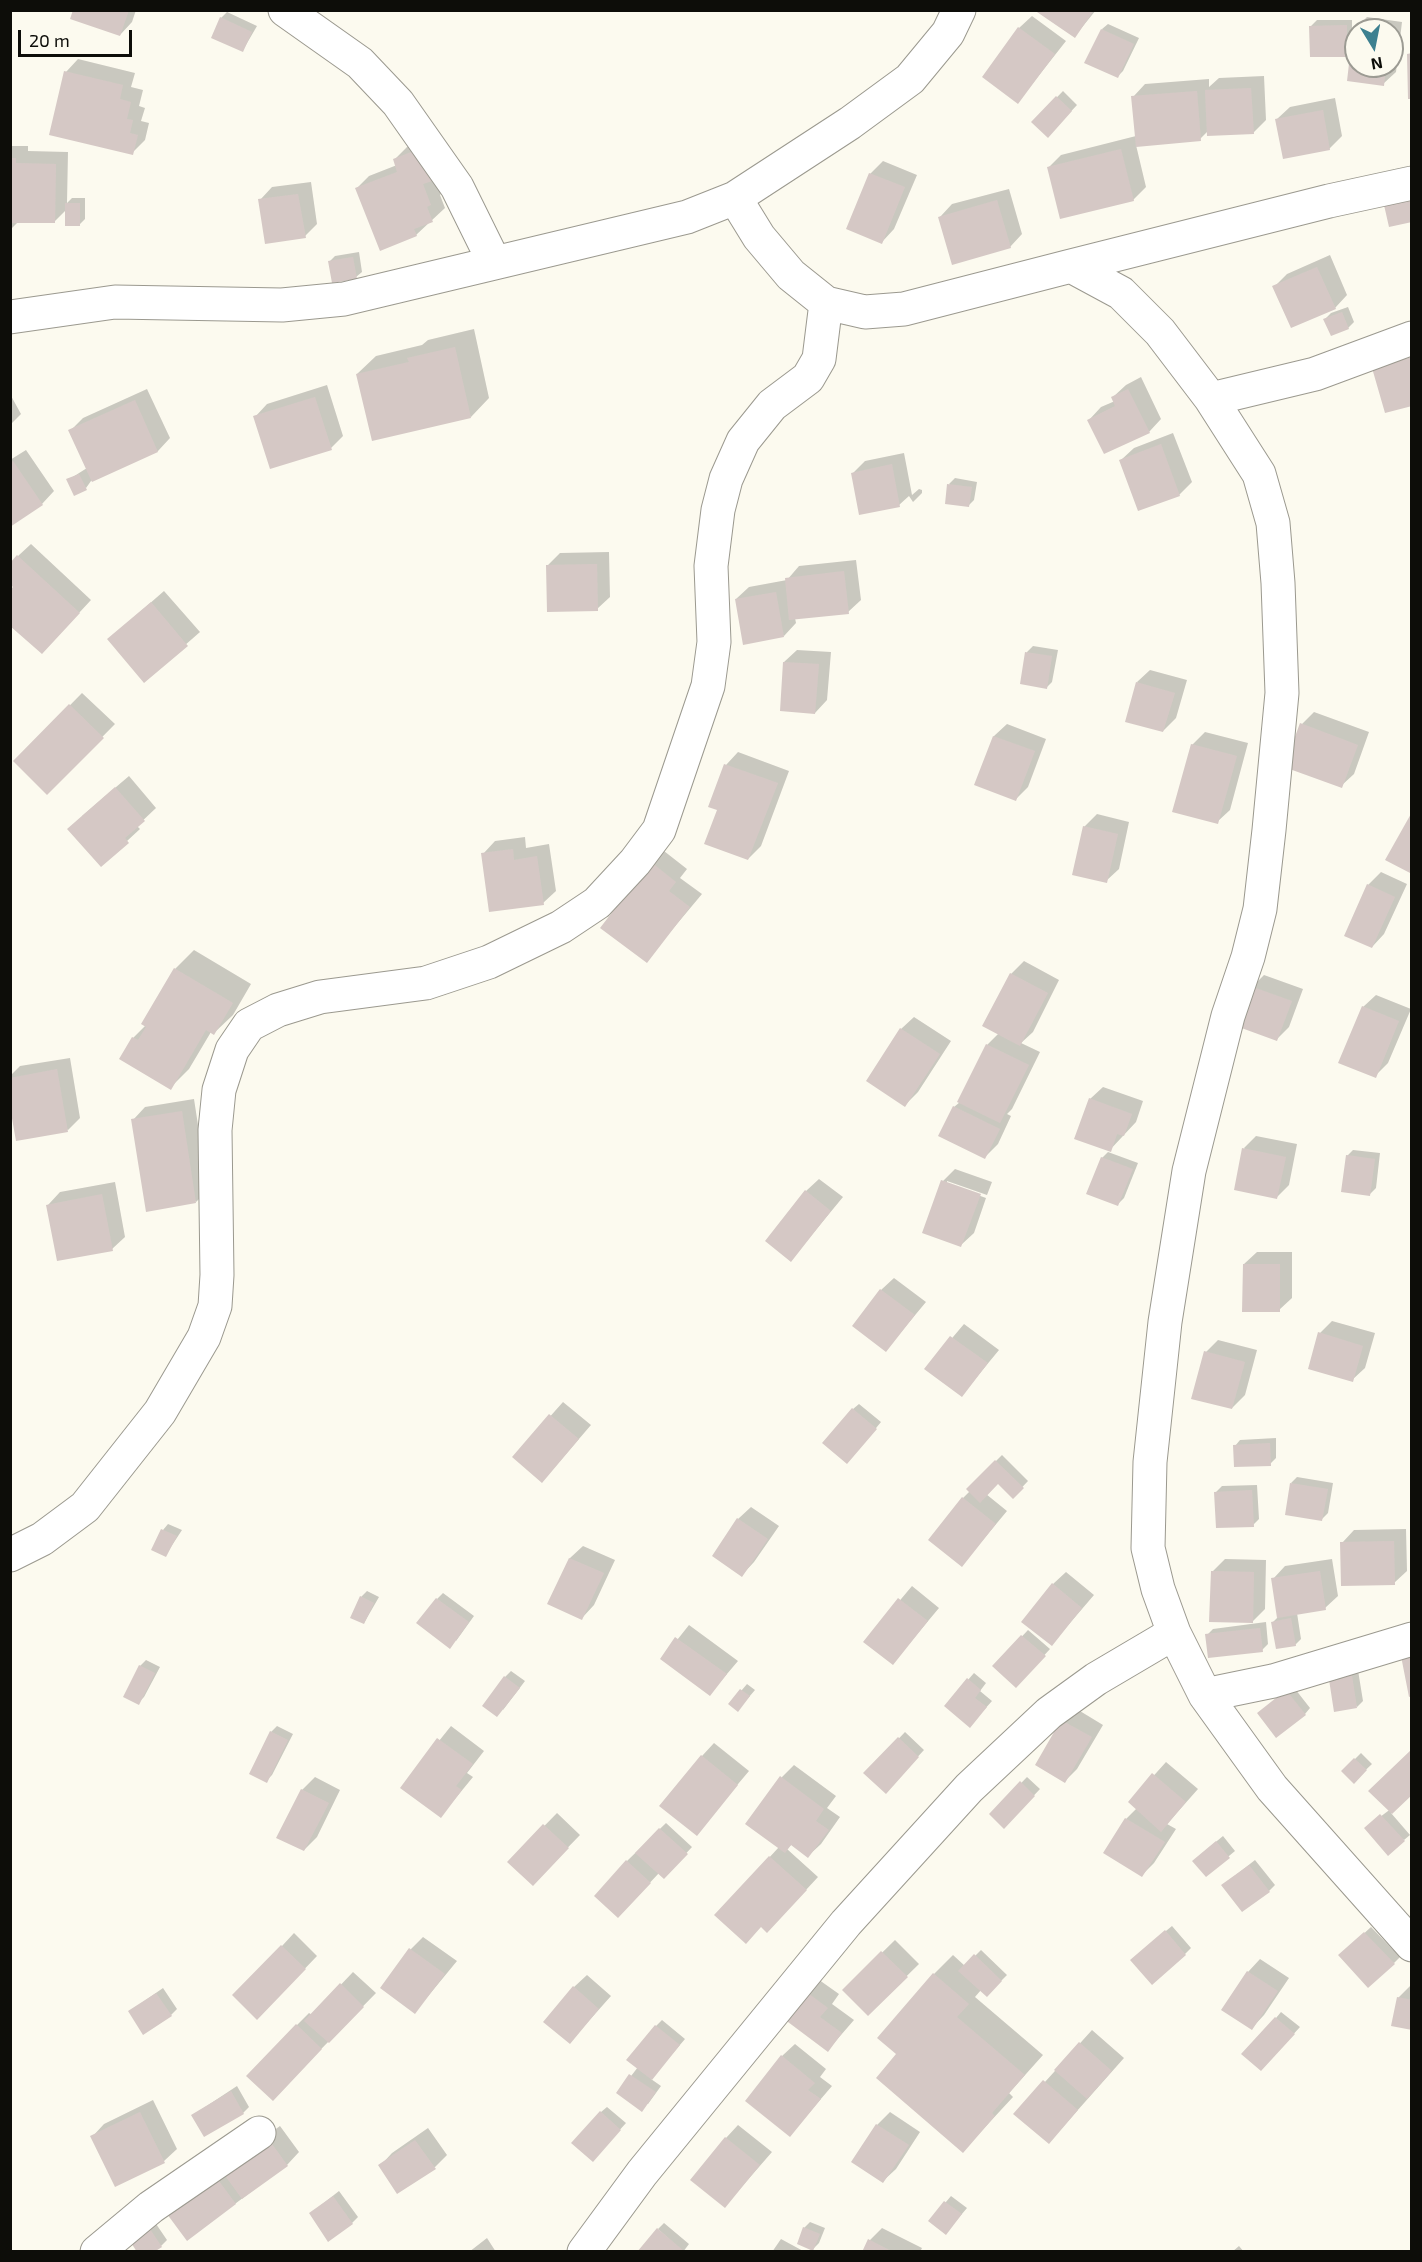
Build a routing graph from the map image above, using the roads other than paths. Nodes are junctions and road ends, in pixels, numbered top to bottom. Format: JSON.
{"nodes":[{"id":1,"x":285,"y":10,"type":"edge"},
{"id":2,"x":958,"y":10,"type":"edge"},
{"id":3,"x":1412,"y":183,"type":"edge"},
{"id":4,"x":735,"y":198,"type":"junction"},
{"id":5,"x":494,"y":262,"type":"junction"},
{"id":6,"x":1071,"y":266,"type":"junction"},
{"id":7,"x":826,"y":303,"type":"junction"},
{"id":8,"x":10,"y":317,"type":"edge"},
{"id":9,"x":1412,"y":338,"type":"edge"},
{"id":10,"x":1211,"y":399,"type":"junction"},
{"id":11,"x":10,"y":1555,"type":"edge"},
{"id":12,"x":1174,"y":1633,"type":"junction"},
{"id":13,"x":1412,"y":1639,"type":"edge"},
{"id":14,"x":1205,"y":1695,"type":"junction"},
{"id":15,"x":1412,"y":1945,"type":"edge"},
{"id":16,"x":259,"y":2133,"type":"dead end"},
{"id":17,"x":97,"y":2252,"type":"edge"},
{"id":18,"x":584,"y":2252,"type":"edge"}],
"edges":[{"from":1,"to":5,"type":"street"},
{"from":2,"to":4,"type":"street"},
{"from":3,"to":6,"type":"street"},
{"from":4,"to":5,"type":"street"},
{"from":4,"to":7,"type":"street"},
{"from":5,"to":8,"type":"street"},
{"from":6,"to":7,"type":"street"},
{"from":6,"to":10,"type":"street"},
{"from":7,"to":11,"type":"street"},
{"from":9,"to":10,"type":"street"},
{"from":10,"to":12,"type":"street"},
{"from":12,"to":14,"type":"street"},
{"from":12,"to":18,"type":"street"},
{"from":13,"to":14,"type":"street"},
{"from":14,"to":15,"type":"street"},
{"from":16,"to":17,"type":"street"}]}
